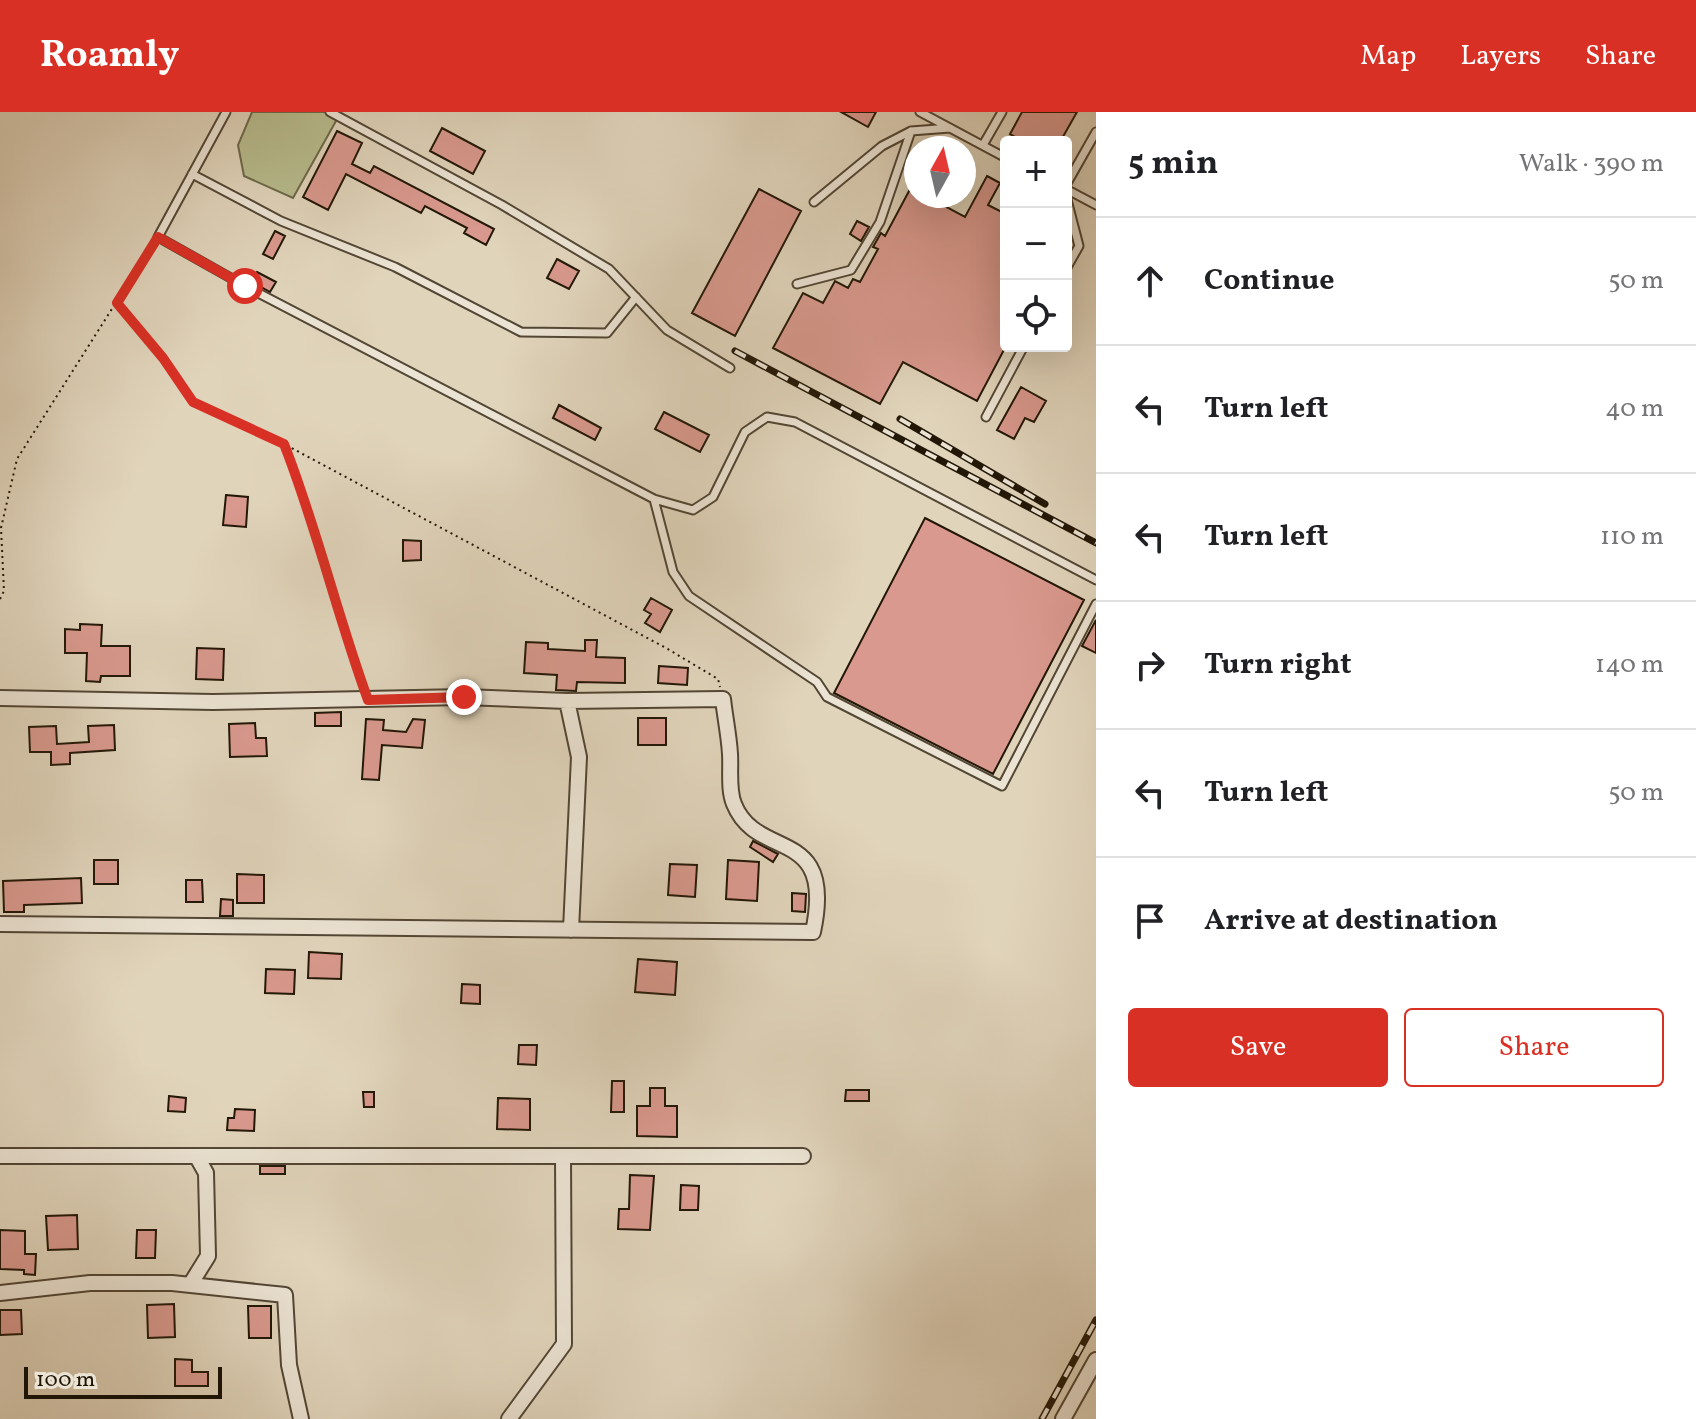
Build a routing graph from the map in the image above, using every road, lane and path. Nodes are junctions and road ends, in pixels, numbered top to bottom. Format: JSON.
{"nodes":[{"id":1,"x":226,"y":112,"type":"edge"},
{"id":2,"x":330,"y":112,"type":"edge"},
{"id":3,"x":920,"y":112,"type":"edge"},
{"id":4,"x":1002,"y":112,"type":"edge"},
{"id":5,"x":950,"y":128,"type":"junction"},
{"id":6,"x":911,"y":131,"type":"junction"},
{"id":7,"x":1096,"y":132,"type":"edge"},
{"id":8,"x":983,"y":145,"type":"junction"},
{"id":9,"x":1000,"y":155,"type":"edge"},
{"id":10,"x":192,"y":174,"type":"junction"},
{"id":11,"x":1072,"y":176,"type":"edge"},
{"id":12,"x":1072,"y":191,"type":"edge"},
{"id":13,"x":814,"y":202,"type":"dead end"},
{"id":14,"x":1096,"y":205,"type":"edge"},
{"id":15,"x":1072,"y":219,"type":"edge"},
{"id":16,"x":158,"y":237,"type":"junction"},
{"id":17,"x":1072,"y":258,"type":"edge"},
{"id":18,"x":797,"y":284,"type":"dead end"},
{"id":19,"x":636,"y":297,"type":"junction"},
{"id":20,"x":117,"y":303,"type":"junction"},
{"id":21,"x":1021,"y":352,"type":"edge"},
{"id":22,"x":730,"y":368,"type":"dead end"},
{"id":23,"x":986,"y":417,"type":"dead end"},
{"id":24,"x":284,"y":444,"type":"junction"},
{"id":25,"x":654,"y":499,"type":"junction"},
{"id":26,"x":1096,"y":580,"type":"edge"},
{"id":27,"x":0,"y":599,"type":"edge"},
{"id":28,"x":1096,"y":604,"type":"edge"},
{"id":29,"x":0,"y":698,"type":"edge"},
{"id":30,"x":723,"y":699,"type":"junction"},
{"id":31,"x":368,"y":700,"type":"junction"},
{"id":32,"x":567,"y":701,"type":"junction"},
{"id":33,"x":0,"y":924,"type":"edge"},
{"id":34,"x":571,"y":930,"type":"junction"},
{"id":35,"x":0,"y":1156,"type":"edge"},
{"id":36,"x":563,"y":1156,"type":"junction"},
{"id":37,"x":803,"y":1156,"type":"dead end"},
{"id":38,"x":197,"y":1157,"type":"junction"},
{"id":39,"x":190,"y":1285,"type":"junction"},
{"id":40,"x":0,"y":1293,"type":"edge"},
{"id":41,"x":1096,"y":1360,"type":"edge"},
{"id":42,"x":301,"y":1419,"type":"edge"},
{"id":43,"x":509,"y":1419,"type":"edge"},
{"id":44,"x":1063,"y":1419,"type":"edge"}],
"edges":[{"from":1,"to":10,"type":"lane"},
{"from":2,"to":19,"type":"lane"},
{"from":3,"to":5,"type":"lane"},
{"from":4,"to":8,"type":"lane"},
{"from":5,"to":6,"type":"lane"},
{"from":5,"to":8,"type":"lane"},
{"from":6,"to":13,"type":"lane"},
{"from":6,"to":18,"type":"lane"},
{"from":7,"to":11,"type":"lane"},
{"from":8,"to":9,"type":"lane"},
{"from":10,"to":16,"type":"lane"},
{"from":10,"to":19,"type":"lane"},
{"from":12,"to":14,"type":"lane"},
{"from":15,"to":17,"type":"lane"},
{"from":16,"to":20,"type":"path"},
{"from":16,"to":25,"type":"lane"},
{"from":19,"to":22,"type":"lane"},
{"from":20,"to":24,"type":"path"},
{"from":20,"to":27,"type":"path"},
{"from":21,"to":23,"type":"lane"},
{"from":24,"to":30,"type":"path"},
{"from":24,"to":31,"type":"path"},
{"from":25,"to":26,"type":"lane"},
{"from":25,"to":28,"type":"lane"},
{"from":29,"to":31,"type":"street"},
{"from":30,"to":32,"type":"street"},
{"from":30,"to":34,"type":"street"},
{"from":31,"to":32,"type":"street"},
{"from":32,"to":34,"type":"street"},
{"from":33,"to":34,"type":"street"},
{"from":35,"to":38,"type":"street"},
{"from":36,"to":37,"type":"street"},
{"from":36,"to":38,"type":"street"},
{"from":36,"to":43,"type":"street"},
{"from":38,"to":39,"type":"street"},
{"from":39,"to":40,"type":"street"},
{"from":39,"to":42,"type":"street"},
{"from":41,"to":44,"type":"street"}]}
